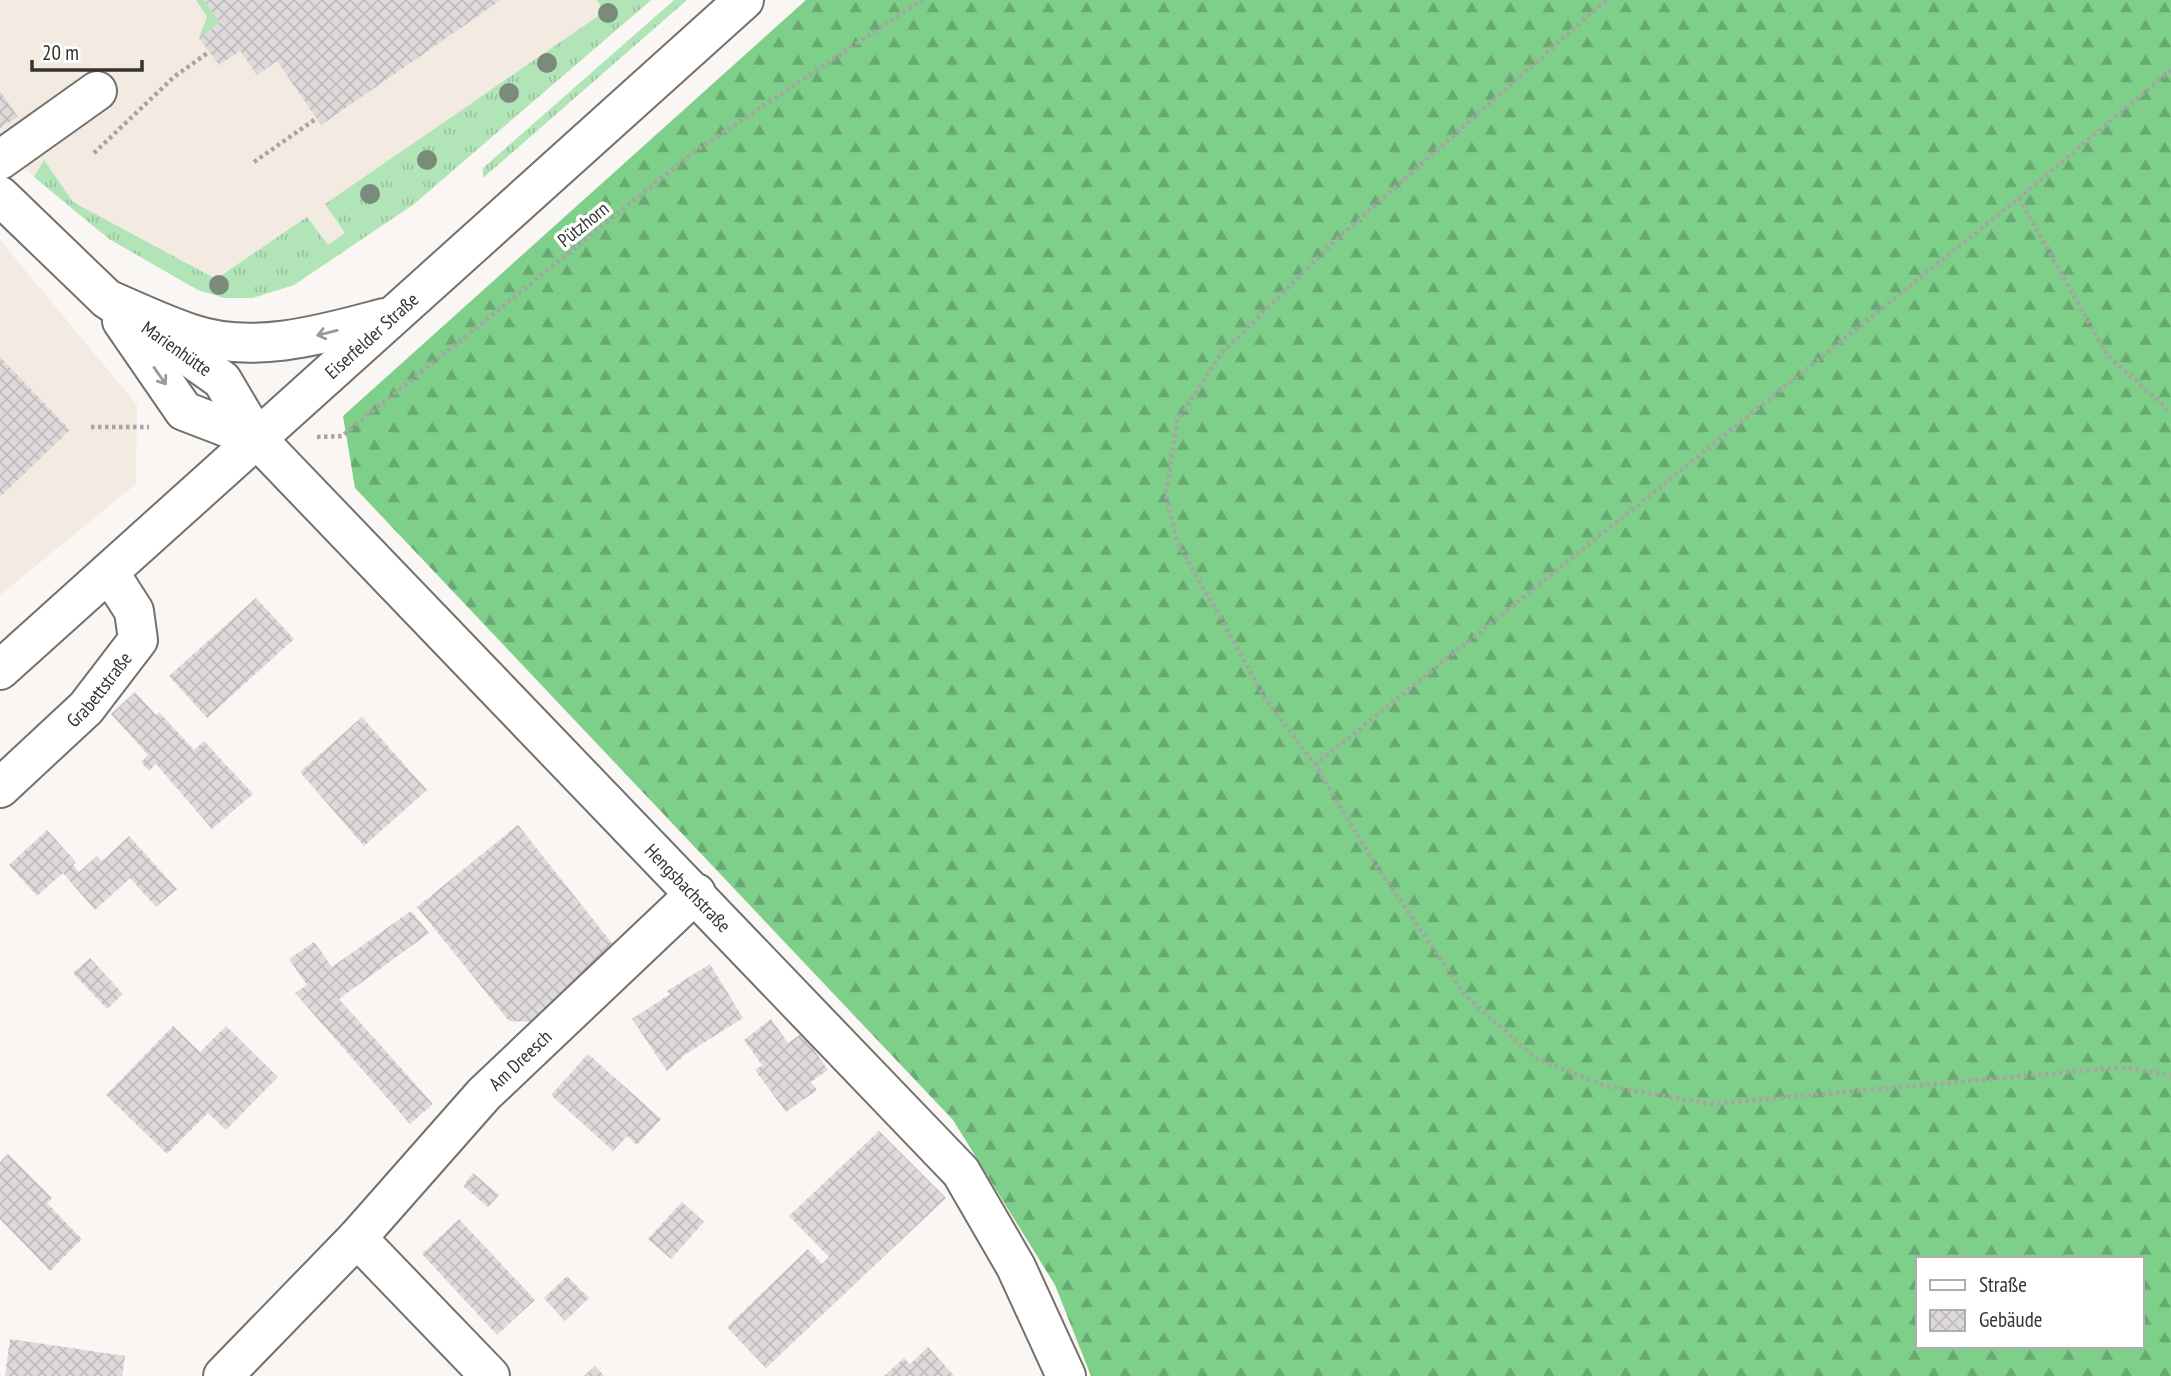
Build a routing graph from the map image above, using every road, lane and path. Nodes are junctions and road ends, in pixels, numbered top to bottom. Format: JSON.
{"nodes":[{"id":1,"x":744,"y":0,"type":"edge"},
{"id":2,"x":922,"y":0,"type":"edge"},
{"id":3,"x":1606,"y":0,"type":"edge"},
{"id":4,"x":209,"y":52,"type":"dead end"},
{"id":5,"x":2171,"y":70,"type":"edge"},
{"id":6,"x":97,"y":91,"type":"dead end"},
{"id":7,"x":317,"y":118,"type":"dead end"},
{"id":8,"x":94,"y":153,"type":"dead end"},
{"id":9,"x":0,"y":160,"type":"edge"},
{"id":10,"x":254,"y":162,"type":"dead end"},
{"id":11,"x":0,"y":196,"type":"edge"},
{"id":12,"x":2019,"y":198,"type":"junction"},
{"id":13,"x":107,"y":299,"type":"junction"},
{"id":14,"x":393,"y":316,"type":"junction"},
{"id":15,"x":2171,"y":412,"type":"edge"},
{"id":16,"x":91,"y":427,"type":"dead end"},
{"id":17,"x":149,"y":427,"type":"dead end"},
{"id":18,"x":257,"y":439,"type":"junction"},
{"id":19,"x":109,"y":572,"type":"junction"},
{"id":20,"x":0,"y":670,"type":"edge"},
{"id":21,"x":1315,"y":765,"type":"junction"},
{"id":22,"x":0,"y":788,"type":"edge"},
{"id":23,"x":696,"y":893,"type":"junction"},
{"id":24,"x":2171,"y":1076,"type":"edge"},
{"id":25,"x":357,"y":1238,"type":"junction"},
{"id":26,"x":223,"y":1376,"type":"edge"},
{"id":27,"x":490,"y":1376,"type":"edge"},
{"id":28,"x":1066,"y":1376,"type":"edge"}],
"edges":[{"from":1,"to":14,"type":"street","name":"Eiserfelder Straße"},
{"from":2,"to":18,"type":"path","name":"Pützhorn"},
{"from":3,"to":21,"type":"path"},
{"from":4,"to":8,"type":"path"},
{"from":5,"to":12,"type":"path"},
{"from":6,"to":9,"type":"street"},
{"from":7,"to":10,"type":"path"},
{"from":11,"to":13,"type":"street","name":"Marienhütte"},
{"from":12,"to":15,"type":"path"},
{"from":12,"to":21,"type":"path"},
{"from":14,"to":13,"type":"street","one_way":true},
{"from":13,"to":18,"type":"street","name":"Marienhütte"},
{"from":14,"to":18,"type":"street","name":"Eiserfelder Straße"},
{"from":16,"to":17,"type":"path"},
{"from":18,"to":19,"type":"street","name":"Eiserfelder Straße"},
{"from":18,"to":23,"type":"street","name":"Hengsbachstraße"},
{"from":19,"to":20,"type":"street","name":"Eiserfelder Straße"},
{"from":19,"to":22,"type":"street","name":"Grabettstraße"},
{"from":21,"to":24,"type":"path"},
{"from":23,"to":25,"type":"street","name":"Am Dreesch"},
{"from":23,"to":28,"type":"street","name":"Hengsbachstraße"},
{"from":25,"to":26,"type":"street","name":"Am Dreesch"},
{"from":25,"to":27,"type":"street"}]}
